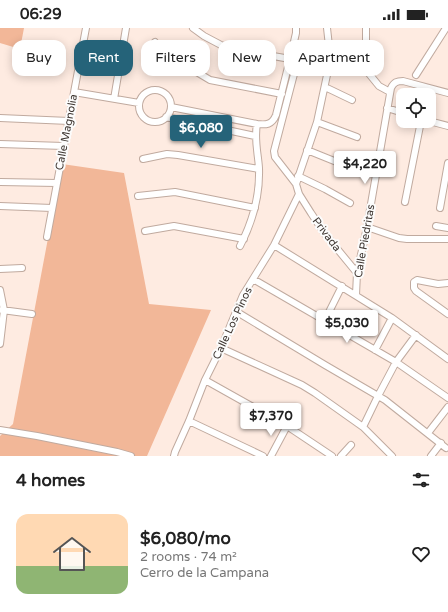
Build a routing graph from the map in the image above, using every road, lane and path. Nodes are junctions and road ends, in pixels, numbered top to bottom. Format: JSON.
{"nodes":[{"id":1,"x":86,"y":28,"type":"edge"},
{"id":2,"x":126,"y":28,"type":"edge"},
{"id":3,"x":193,"y":28,"type":"edge"},
{"id":4,"x":296,"y":28,"type":"edge"},
{"id":5,"x":327,"y":28,"type":"edge"},
{"id":6,"x":366,"y":28,"type":"edge"},
{"id":7,"x":446,"y":28,"type":"edge"},
{"id":8,"x":294,"y":40,"type":"edge"},
{"id":9,"x":328,"y":40,"type":"edge"},
{"id":10,"x":366,"y":40,"type":"edge"},
{"id":11,"x":284,"y":58,"type":"edge"},
{"id":12,"x":416,"y":75,"type":"dead end"},
{"id":13,"x":203,"y":76,"type":"edge"},
{"id":14,"x":286,"y":76,"type":"edge"},
{"id":15,"x":294,"y":76,"type":"edge"},
{"id":16,"x":326,"y":76,"type":"edge"},
{"id":17,"x":371,"y":76,"type":"edge"},
{"id":18,"x":324,"y":87,"type":"junction"},
{"id":19,"x":427,"y":88,"type":"edge"},
{"id":20,"x":436,"y":90,"type":"edge"},
{"id":21,"x":74,"y":92,"type":"junction"},
{"id":22,"x":390,"y":92,"type":"junction"},
{"id":23,"x":448,"y":93,"type":"edge"},
{"id":24,"x":282,"y":94,"type":"junction"},
{"id":25,"x":114,"y":100,"type":"junction"},
{"id":26,"x":352,"y":100,"type":"dead end"},
{"id":27,"x":139,"y":103,"type":"junction"},
{"id":28,"x":171,"y":107,"type":"junction"},
{"id":29,"x":387,"y":108,"type":"junction"},
{"id":30,"x":396,"y":111,"type":"edge"},
{"id":31,"x":166,"y":117,"type":"junction"},
{"id":32,"x":0,"y":118,"type":"edge"},
{"id":33,"x":69,"y":122,"type":"junction"},
{"id":34,"x":317,"y":122,"type":"junction"},
{"id":35,"x":436,"y":123,"type":"edge"},
{"id":36,"x":257,"y":124,"type":"junction"},
{"id":37,"x":448,"y":126,"type":"edge"},
{"id":38,"x":420,"y":128,"type":"edge"},
{"id":39,"x":255,"y":136,"type":"junction"},
{"id":40,"x":357,"y":137,"type":"dead end"},
{"id":41,"x":0,"y":144,"type":"edge"},
{"id":42,"x":64,"y":146,"type":"junction"},
{"id":43,"x":307,"y":150,"type":"junction"},
{"id":44,"x":143,"y":158,"type":"dead end"},
{"id":45,"x":448,"y":163,"type":"edge"},
{"id":46,"x":259,"y":169,"type":"junction"},
{"id":47,"x":354,"y":169,"type":"dead end"},
{"id":48,"x":298,"y":176,"type":"junction"},
{"id":49,"x":0,"y":182,"type":"edge"},
{"id":50,"x":56,"y":183,"type":"junction"},
{"id":51,"x":296,"y":184,"type":"junction"},
{"id":52,"x":299,"y":194,"type":"junction"},
{"id":53,"x":138,"y":196,"type":"dead end"},
{"id":54,"x":405,"y":202,"type":"dead end"},
{"id":55,"x":350,"y":203,"type":"dead end"},
{"id":56,"x":0,"y":206,"type":"edge"},
{"id":57,"x":52,"y":208,"type":"junction"},
{"id":58,"x":255,"y":208,"type":"junction"},
{"id":59,"x":440,"y":208,"type":"dead end"},
{"id":60,"x":436,"y":226,"type":"dead end"},
{"id":61,"x":367,"y":227,"type":"junction"},
{"id":62,"x":448,"y":228,"type":"edge"},
{"id":63,"x":145,"y":231,"type":"dead end"},
{"id":64,"x":47,"y":237,"type":"dead end"},
{"id":65,"x":244,"y":239,"type":"junction"},
{"id":66,"x":448,"y":239,"type":"edge"},
{"id":67,"x":274,"y":245,"type":"junction"},
{"id":68,"x":240,"y":246,"type":"dead end"},
{"id":69,"x":360,"y":262,"type":"junction"},
{"id":70,"x":349,"y":263,"type":"junction"},
{"id":71,"x":22,"y":268,"type":"dead end"},
{"id":72,"x":0,"y":269,"type":"edge"},
{"id":73,"x":357,"y":273,"type":"junction"},
{"id":74,"x":253,"y":279,"type":"junction"},
{"id":75,"x":448,"y":283,"type":"edge"},
{"id":76,"x":342,"y":286,"type":"junction"},
{"id":77,"x":0,"y":290,"type":"edge"},
{"id":78,"x":356,"y":295,"type":"junction"},
{"id":79,"x":2,"y":310,"type":"edge"},
{"id":80,"x":236,"y":312,"type":"junction"},
{"id":81,"x":32,"y":314,"type":"dead end"},
{"id":82,"x":448,"y":314,"type":"edge"},
{"id":83,"x":392,"y":318,"type":"junction"},
{"id":84,"x":325,"y":320,"type":"junction"},
{"id":85,"x":416,"y":335,"type":"junction"},
{"id":86,"x":0,"y":344,"type":"edge"},
{"id":87,"x":221,"y":348,"type":"junction"},
{"id":88,"x":375,"y":350,"type":"junction"},
{"id":89,"x":448,"y":359,"type":"edge"},
{"id":90,"x":396,"y":362,"type":"junction"},
{"id":91,"x":205,"y":380,"type":"junction"},
{"id":92,"x":378,"y":396,"type":"junction"},
{"id":93,"x":448,"y":398,"type":"edge"},
{"id":94,"x":448,"y":407,"type":"edge"},
{"id":95,"x":189,"y":420,"type":"junction"},
{"id":96,"x":287,"y":426,"type":"junction"},
{"id":97,"x":363,"y":427,"type":"junction"},
{"id":98,"x":0,"y":430,"type":"edge"},
{"id":99,"x":428,"y":433,"type":"junction"},
{"id":100,"x":441,"y":443,"type":"junction"},
{"id":101,"x":351,"y":445,"type":"dead end"},
{"id":102,"x":446,"y":448,"type":"dead end"},
{"id":103,"x":131,"y":456,"type":"edge"},
{"id":104,"x":174,"y":456,"type":"edge"},
{"id":105,"x":263,"y":456,"type":"edge"},
{"id":106,"x":271,"y":456,"type":"edge"},
{"id":107,"x":332,"y":456,"type":"edge"},
{"id":108,"x":342,"y":456,"type":"edge"},
{"id":109,"x":392,"y":456,"type":"edge"},
{"id":110,"x":431,"y":456,"type":"edge"}],
"edges":[{"from":1,"to":21,"type":"street","name":"Calle Magnolia"},
{"from":2,"to":25,"type":"street"},
{"from":3,"to":11,"type":"street"},
{"from":4,"to":8,"type":"street"},
{"from":5,"to":9,"type":"street"},
{"from":6,"to":10,"type":"street"},
{"from":7,"to":12,"type":"street"},
{"from":13,"to":24,"type":"street"},
{"from":14,"to":24,"type":"street"},
{"from":15,"to":51,"type":"street"},
{"from":16,"to":18,"type":"street"},
{"from":17,"to":22,"type":"street"},
{"from":18,"to":26,"type":"street"},
{"from":18,"to":34,"type":"street"},
{"from":19,"to":22,"type":"street","name":"Calle Piedritas"},
{"from":20,"to":23,"type":"street"},
{"from":21,"to":25,"type":"street"},
{"from":21,"to":33,"type":"street","name":"Calle Magnolia"},
{"from":22,"to":29,"type":"street","name":"Calle Piedritas"},
{"from":24,"to":36,"type":"street"},
{"from":25,"to":27,"type":"street"},
{"from":27,"to":28,"type":"street"},
{"from":27,"to":31,"type":"street"},
{"from":28,"to":31,"type":"street"},
{"from":28,"to":36,"type":"street"},
{"from":29,"to":30,"type":"street"},
{"from":29,"to":61,"type":"street","name":"Calle Piedritas"},
{"from":31,"to":39,"type":"street"},
{"from":32,"to":33,"type":"street"},
{"from":33,"to":42,"type":"street","name":"Calle Magnolia"},
{"from":34,"to":40,"type":"street"},
{"from":34,"to":43,"type":"street"},
{"from":35,"to":37,"type":"street"},
{"from":36,"to":39,"type":"street"},
{"from":38,"to":54,"type":"street"},
{"from":39,"to":46,"type":"street"},
{"from":41,"to":42,"type":"street"},
{"from":42,"to":50,"type":"street","name":"Calle Magnolia"},
{"from":43,"to":47,"type":"street"},
{"from":43,"to":48,"type":"street"},
{"from":44,"to":46,"type":"street"},
{"from":45,"to":59,"type":"street"},
{"from":46,"to":58,"type":"street"},
{"from":48,"to":51,"type":"street"},
{"from":48,"to":55,"type":"street"},
{"from":49,"to":50,"type":"street"},
{"from":50,"to":57,"type":"street","name":"Calle Magnolia"},
{"from":51,"to":52,"type":"street","name":"Privada"},
{"from":52,"to":67,"type":"street","name":"Calle Los Pinos"},
{"from":52,"to":70,"type":"street","name":"Privada"},
{"from":53,"to":58,"type":"street"},
{"from":56,"to":57,"type":"street"},
{"from":57,"to":64,"type":"street","name":"Calle Magnolia"},
{"from":58,"to":65,"type":"street"},
{"from":60,"to":62,"type":"street"},
{"from":61,"to":66,"type":"street"},
{"from":61,"to":69,"type":"street","name":"Calle Piedritas"},
{"from":63,"to":65,"type":"street"},
{"from":65,"to":68,"type":"street"},
{"from":67,"to":74,"type":"street","name":"Calle Los Pinos"},
{"from":67,"to":76,"type":"street"},
{"from":69,"to":70,"type":"street"},
{"from":69,"to":73,"type":"street","name":"Calle Piedritas"},
{"from":70,"to":73,"type":"street","name":"Privada"},
{"from":71,"to":72,"type":"street"},
{"from":73,"to":78,"type":"street","name":"Calle Piedritas"},
{"from":74,"to":80,"type":"street","name":"Calle Los Pinos"},
{"from":74,"to":84,"type":"street"},
{"from":75,"to":82,"type":"street"},
{"from":76,"to":78,"type":"street"},
{"from":76,"to":84,"type":"street"},
{"from":77,"to":79,"type":"street"},
{"from":78,"to":83,"type":"street"},
{"from":79,"to":81,"type":"street"},
{"from":79,"to":86,"type":"street"},
{"from":80,"to":87,"type":"street","name":"Calle Los Pinos"},
{"from":80,"to":92,"type":"street"},
{"from":83,"to":85,"type":"street"},
{"from":83,"to":88,"type":"street"},
{"from":84,"to":88,"type":"street"},
{"from":85,"to":89,"type":"street"},
{"from":85,"to":90,"type":"street"},
{"from":87,"to":91,"type":"street","name":"Calle Los Pinos"},
{"from":87,"to":97,"type":"street"},
{"from":88,"to":90,"type":"street"},
{"from":90,"to":92,"type":"street"},
{"from":90,"to":93,"type":"street"},
{"from":91,"to":95,"type":"street","name":"Calle Los Pinos"},
{"from":91,"to":96,"type":"street"},
{"from":92,"to":97,"type":"street"},
{"from":92,"to":99,"type":"street"},
{"from":94,"to":99,"type":"street"},
{"from":95,"to":104,"type":"street","name":"Calle Los Pinos"},
{"from":95,"to":105,"type":"street"},
{"from":96,"to":106,"type":"street"},
{"from":96,"to":107,"type":"street"},
{"from":97,"to":109,"type":"street"},
{"from":98,"to":103,"type":"street"},
{"from":99,"to":100,"type":"street"},
{"from":100,"to":102,"type":"street"},
{"from":100,"to":110,"type":"street"},
{"from":101,"to":108,"type":"street"}]}
